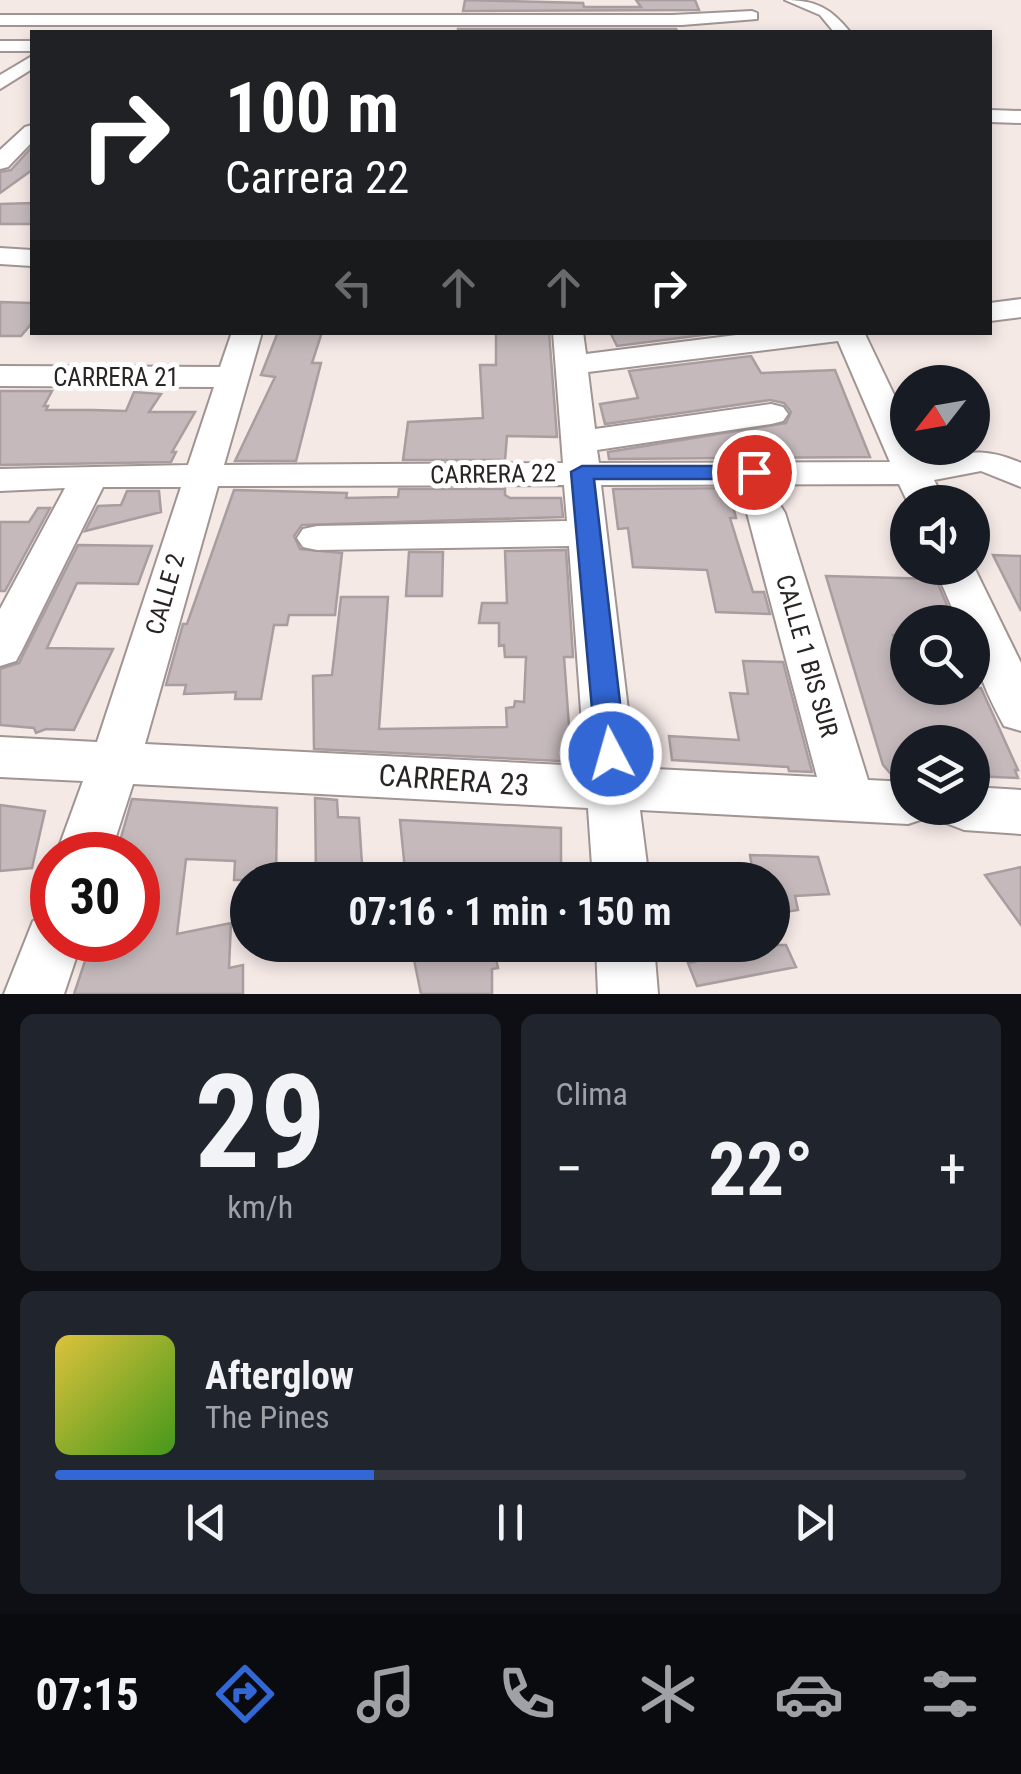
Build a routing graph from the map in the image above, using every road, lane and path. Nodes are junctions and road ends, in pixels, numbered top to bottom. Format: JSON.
{"nodes":[{"id":1,"x":98,"y":0,"type":"edge"},
{"id":2,"x":254,"y":0,"type":"edge"},
{"id":3,"x":792,"y":0,"type":"edge"},
{"id":4,"x":79,"y":14,"type":"junction"},
{"id":5,"x":244,"y":14,"type":"junction"},
{"id":6,"x":680,"y":16,"type":"edge"},
{"id":7,"x":752,"y":16,"type":"dead end"},
{"id":8,"x":0,"y":17,"type":"edge"},
{"id":9,"x":363,"y":17,"type":"edge"},
{"id":10,"x":536,"y":17,"type":"edge"},
{"id":11,"x":152,"y":20,"type":"junction"},
{"id":12,"x":140,"y":30,"type":"edge"},
{"id":13,"x":840,"y":30,"type":"edge"},
{"id":14,"x":0,"y":46,"type":"edge"},
{"id":15,"x":30,"y":46,"type":"edge"},
{"id":16,"x":992,"y":116,"type":"edge"},
{"id":17,"x":1021,"y":117,"type":"edge"},
{"id":18,"x":0,"y":132,"type":"edge"},
{"id":19,"x":30,"y":132,"type":"edge"},
{"id":20,"x":30,"y":135,"type":"edge"},
{"id":21,"x":5,"y":169,"type":"edge"},
{"id":22,"x":0,"y":256,"type":"edge"},
{"id":23,"x":30,"y":258,"type":"edge"},
{"id":24,"x":0,"y":268,"type":"edge"},
{"id":25,"x":30,"y":270,"type":"edge"},
{"id":26,"x":1021,"y":308,"type":"edge"},
{"id":27,"x":992,"y":312,"type":"edge"},
{"id":28,"x":246,"y":335,"type":"edge"},
{"id":29,"x":790,"y":335,"type":"edge"},
{"id":30,"x":850,"y":335,"type":"edge"},
{"id":31,"x":570,"y":349,"type":"edge"},
{"id":32,"x":0,"y":376,"type":"edge"},
{"id":33,"x":232,"y":377,"type":"junction"},
{"id":34,"x":581,"y":457,"type":"junction"},
{"id":35,"x":788,"y":472,"type":"junction"},
{"id":36,"x":90,"y":476,"type":"junction"},
{"id":37,"x":1021,"y":476,"type":"edge"},
{"id":38,"x":199,"y":478,"type":"junction"},
{"id":39,"x":2,"y":484,"type":"edge"},
{"id":40,"x":894,"y":485,"type":"edge"},
{"id":41,"x":918,"y":485,"type":"edge"},
{"id":42,"x":926,"y":485,"type":"edge"},
{"id":43,"x":766,"y":513,"type":"dead end"},
{"id":44,"x":589,"y":533,"type":"junction"},
{"id":45,"x":317,"y":538,"type":"dead end"},
{"id":46,"x":963,"y":585,"type":"edge"},
{"id":47,"x":0,"y":650,"type":"edge"},
{"id":48,"x":1021,"y":713,"type":"edge"},
{"id":49,"x":0,"y":757,"type":"edge"},
{"id":50,"x":116,"y":762,"type":"junction"},
{"id":51,"x":615,"y":790,"type":"junction"},
{"id":52,"x":848,"y":799,"type":"junction"},
{"id":53,"x":890,"y":802,"type":"edge"},
{"id":54,"x":990,"y":810,"type":"edge"},
{"id":55,"x":1021,"y":812,"type":"edge"},
{"id":56,"x":92,"y":832,"type":"edge"},
{"id":57,"x":620,"y":862,"type":"edge"},
{"id":58,"x":45,"y":962,"type":"edge"},
{"id":59,"x":626,"y":962,"type":"edge"},
{"id":60,"x":34,"y":994,"type":"edge"},
{"id":61,"x":628,"y":994,"type":"edge"}],
"edges":[{"from":1,"to":4,"type":"street"},
{"from":2,"to":5,"type":"street"},
{"from":3,"to":13,"type":"street"},
{"from":4,"to":5,"type":"street"},
{"from":4,"to":8,"type":"street"},
{"from":5,"to":9,"type":"street"},
{"from":6,"to":7,"type":"street"},
{"from":6,"to":10,"type":"street"},
{"from":8,"to":11,"type":"street"},
{"from":9,"to":10,"type":"street"},
{"from":9,"to":10,"type":"street"},
{"from":9,"to":11,"type":"street"},
{"from":11,"to":12,"type":"street"},
{"from":14,"to":15,"type":"street"},
{"from":16,"to":17,"type":"street"},
{"from":18,"to":19,"type":"street"},
{"from":20,"to":21,"type":"street"},
{"from":22,"to":23,"type":"street"},
{"from":24,"to":25,"type":"street"},
{"from":26,"to":27,"type":"street"},
{"from":28,"to":33,"type":"street","name":"CALLE 2"},
{"from":29,"to":31,"type":"street"},
{"from":30,"to":41,"type":"street"},
{"from":31,"to":34,"type":"street"},
{"from":32,"to":33,"type":"street","name":"CARRERA 21"},
{"from":33,"to":38,"type":"street","name":"CALLE 2"},
{"from":34,"to":35,"type":"street","name":"CARRERA 22"},
{"from":34,"to":35,"type":"street"},
{"from":34,"to":38,"type":"street","name":"CARRERA 22"},
{"from":34,"to":44,"type":"street"},
{"from":35,"to":40,"type":"street","name":"CARRERA 22"},
{"from":36,"to":38,"type":"street","name":"CARRERA 22"},
{"from":36,"to":39,"type":"street","name":"CARRERA 22"},
{"from":36,"to":47,"type":"street"},
{"from":37,"to":42,"type":"street","name":"CARRERA 22"},
{"from":38,"to":50,"type":"street","name":"CALLE 2"},
{"from":43,"to":52,"type":"street","name":"CALLE 1 BIS SUR"},
{"from":44,"to":45,"type":"street"},
{"from":44,"to":51,"type":"street"},
{"from":46,"to":48,"type":"street"},
{"from":49,"to":50,"type":"street","name":"CARRERA 23"},
{"from":50,"to":51,"type":"street","name":"CARRERA 23"},
{"from":50,"to":56,"type":"street","name":"CALLE 2"},
{"from":51,"to":52,"type":"street","name":"CARRERA 23"},
{"from":51,"to":57,"type":"street"},
{"from":52,"to":53,"type":"street","name":"CARRERA 23"},
{"from":54,"to":55,"type":"street"},
{"from":58,"to":60,"type":"street"},
{"from":59,"to":61,"type":"street"}]}
